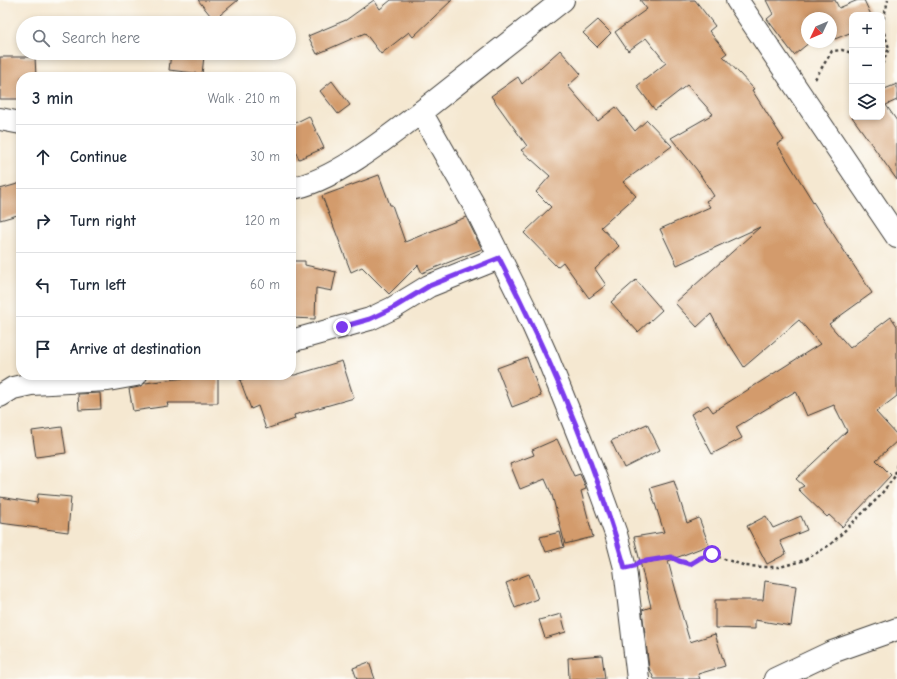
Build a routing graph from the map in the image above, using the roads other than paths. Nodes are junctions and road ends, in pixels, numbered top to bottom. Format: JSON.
{"nodes":[{"id":1,"x":563,"y":0,"type":"edge"},
{"id":2,"x":737,"y":0,"type":"edge"},
{"id":3,"x":421,"y":112,"type":"junction"},
{"id":4,"x":0,"y":119,"type":"edge"},
{"id":5,"x":16,"y":122,"type":"edge"},
{"id":6,"x":296,"y":187,"type":"edge"},
{"id":7,"x":897,"y":237,"type":"edge"},
{"id":8,"x":499,"y":258,"type":"junction"},
{"id":9,"x":296,"y":340,"type":"edge"},
{"id":10,"x":108,"y":380,"type":"edge"},
{"id":11,"x":0,"y":396,"type":"edge"},
{"id":12,"x":897,"y":629,"type":"edge"},
{"id":13,"x":638,"y":679,"type":"edge"},
{"id":14,"x":776,"y":679,"type":"edge"}],
"edges":[{"from":1,"to":3,"type":"street"},
{"from":2,"to":7,"type":"street"},
{"from":3,"to":6,"type":"street"},
{"from":3,"to":8,"type":"street"},
{"from":4,"to":5,"type":"street"},
{"from":8,"to":9,"type":"street"},
{"from":8,"to":13,"type":"street"},
{"from":10,"to":11,"type":"street"},
{"from":12,"to":14,"type":"street"}]}
